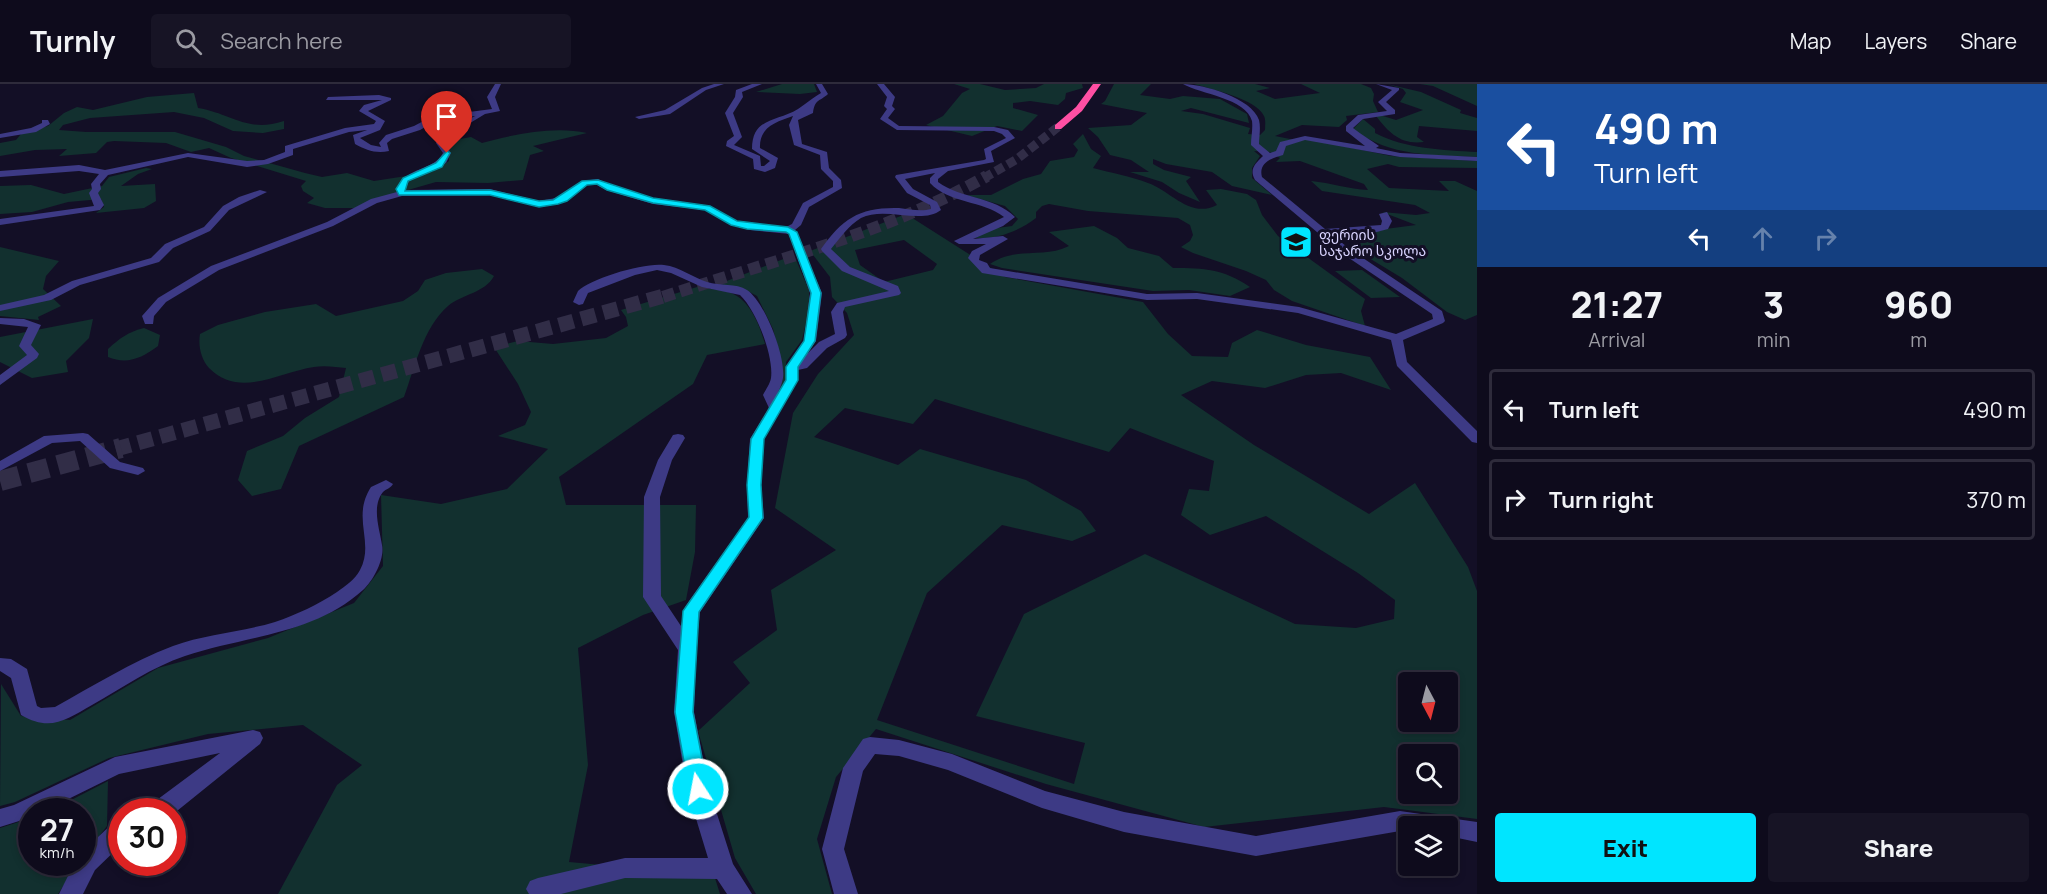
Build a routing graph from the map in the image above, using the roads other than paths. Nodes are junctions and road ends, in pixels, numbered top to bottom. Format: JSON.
{"nodes":[{"id":1,"x":498,"y":84,"type":"edge"},
{"id":2,"x":721,"y":84,"type":"edge"},
{"id":3,"x":759,"y":84,"type":"edge"},
{"id":4,"x":819,"y":84,"type":"edge"},
{"id":5,"x":880,"y":84,"type":"edge"},
{"id":6,"x":1097,"y":84,"type":"edge"},
{"id":7,"x":1186,"y":84,"type":"edge"},
{"id":8,"x":1379,"y":84,"type":"edge"},
{"id":9,"x":328,"y":99,"type":"dead end"},
{"id":10,"x":809,"y":106,"type":"junction"},
{"id":11,"x":491,"y":112,"type":"junction"},
{"id":12,"x":639,"y":117,"type":"dead end"},
{"id":13,"x":45,"y":122,"type":"dead end"},
{"id":14,"x":376,"y":126,"type":"junction"},
{"id":15,"x":1058,"y":127,"type":"tunnel mouth"},
{"id":16,"x":0,"y":136,"type":"edge"},
{"id":17,"x":1400,"y":155,"type":"junction"},
{"id":18,"x":1268,"y":156,"type":"junction"},
{"id":19,"x":1477,"y":159,"type":"edge"},
{"id":20,"x":947,"y":168,"type":"junction"},
{"id":21,"x":0,"y":174,"type":"edge"},
{"id":22,"x":105,"y":174,"type":"junction"},
{"id":23,"x":263,"y":192,"type":"dead end"},
{"id":24,"x":402,"y":193,"type":"junction"},
{"id":25,"x":1384,"y":214,"type":"dead end"},
{"id":26,"x":0,"y":222,"type":"edge"},
{"id":27,"x":788,"y":230,"type":"junction"},
{"id":28,"x":1322,"y":232,"type":"junction"},
{"id":29,"x":579,"y":302,"type":"dead end"},
{"id":30,"x":0,"y":308,"type":"edge"},
{"id":31,"x":0,"y":321,"type":"edge"},
{"id":32,"x":149,"y":322,"type":"dead end"},
{"id":33,"x":1396,"y":338,"type":"junction"},
{"id":34,"x":792,"y":367,"type":"junction"},
{"id":35,"x":0,"y":381,"type":"edge"},
{"id":36,"x":775,"y":408,"type":"junction"},
{"id":37,"x":678,"y":438,"type":"dead end"},
{"id":38,"x":1477,"y":439,"type":"edge"},
{"id":39,"x":0,"y":467,"type":"edge"},
{"id":40,"x":138,"y":471,"type":"dead end"},
{"id":41,"x":386,"y":484,"type":"dead end"},
{"id":42,"x":687,"y":649,"type":"junction"},
{"id":43,"x":1,"y":666,"type":"edge"},
{"id":44,"x":179,"y":798,"type":"edge"},
{"id":45,"x":0,"y":818,"type":"edge"},
{"id":46,"x":1398,"y":821,"type":"edge"},
{"id":47,"x":1458,"y":829,"type":"edge"},
{"id":48,"x":1477,"y":832,"type":"edge"},
{"id":49,"x":108,"y":843,"type":"edge"},
{"id":50,"x":723,"y":869,"type":"junction"},
{"id":51,"x":538,"y":889,"type":"dead end"},
{"id":52,"x":72,"y":894,"type":"edge"},
{"id":53,"x":740,"y":894,"type":"edge"},
{"id":54,"x":846,"y":894,"type":"edge"}],
"edges":[{"from":1,"to":11,"type":"street"},
{"from":2,"to":12,"type":"street"},
{"from":3,"to":10,"type":"street"},
{"from":4,"to":10,"type":"street"},
{"from":5,"to":20,"type":"street"},
{"from":6,"to":15,"type":"highway"},
{"from":7,"to":18,"type":"street"},
{"from":8,"to":17,"type":"street"},
{"from":9,"to":14,"type":"street"},
{"from":10,"to":27,"type":"street"},
{"from":11,"to":14,"type":"street"},
{"from":11,"to":24,"type":"street"},
{"from":13,"to":16,"type":"street"},
{"from":14,"to":22,"type":"street"},
{"from":17,"to":18,"type":"street"},
{"from":17,"to":19,"type":"street"},
{"from":18,"to":28,"type":"street"},
{"from":20,"to":33,"type":"street"},
{"from":20,"to":34,"type":"street"},
{"from":21,"to":22,"type":"street"},
{"from":22,"to":26,"type":"street"},
{"from":23,"to":30,"type":"street"},
{"from":24,"to":27,"type":"street"},
{"from":24,"to":32,"type":"street"},
{"from":25,"to":28,"type":"street"},
{"from":27,"to":34,"type":"street"},
{"from":28,"to":33,"type":"street"},
{"from":29,"to":36,"type":"street"},
{"from":31,"to":35,"type":"street"},
{"from":33,"to":38,"type":"street"},
{"from":34,"to":36,"type":"street"},
{"from":36,"to":42,"type":"street"},
{"from":37,"to":42,"type":"street"},
{"from":39,"to":40,"type":"street"},
{"from":41,"to":43,"type":"street"},
{"from":42,"to":50,"type":"street"},
{"from":44,"to":45,"type":"street"},
{"from":46,"to":54,"type":"street"},
{"from":47,"to":48,"type":"street"},
{"from":49,"to":52,"type":"street"},
{"from":50,"to":51,"type":"street"},
{"from":50,"to":53,"type":"street"}]}
